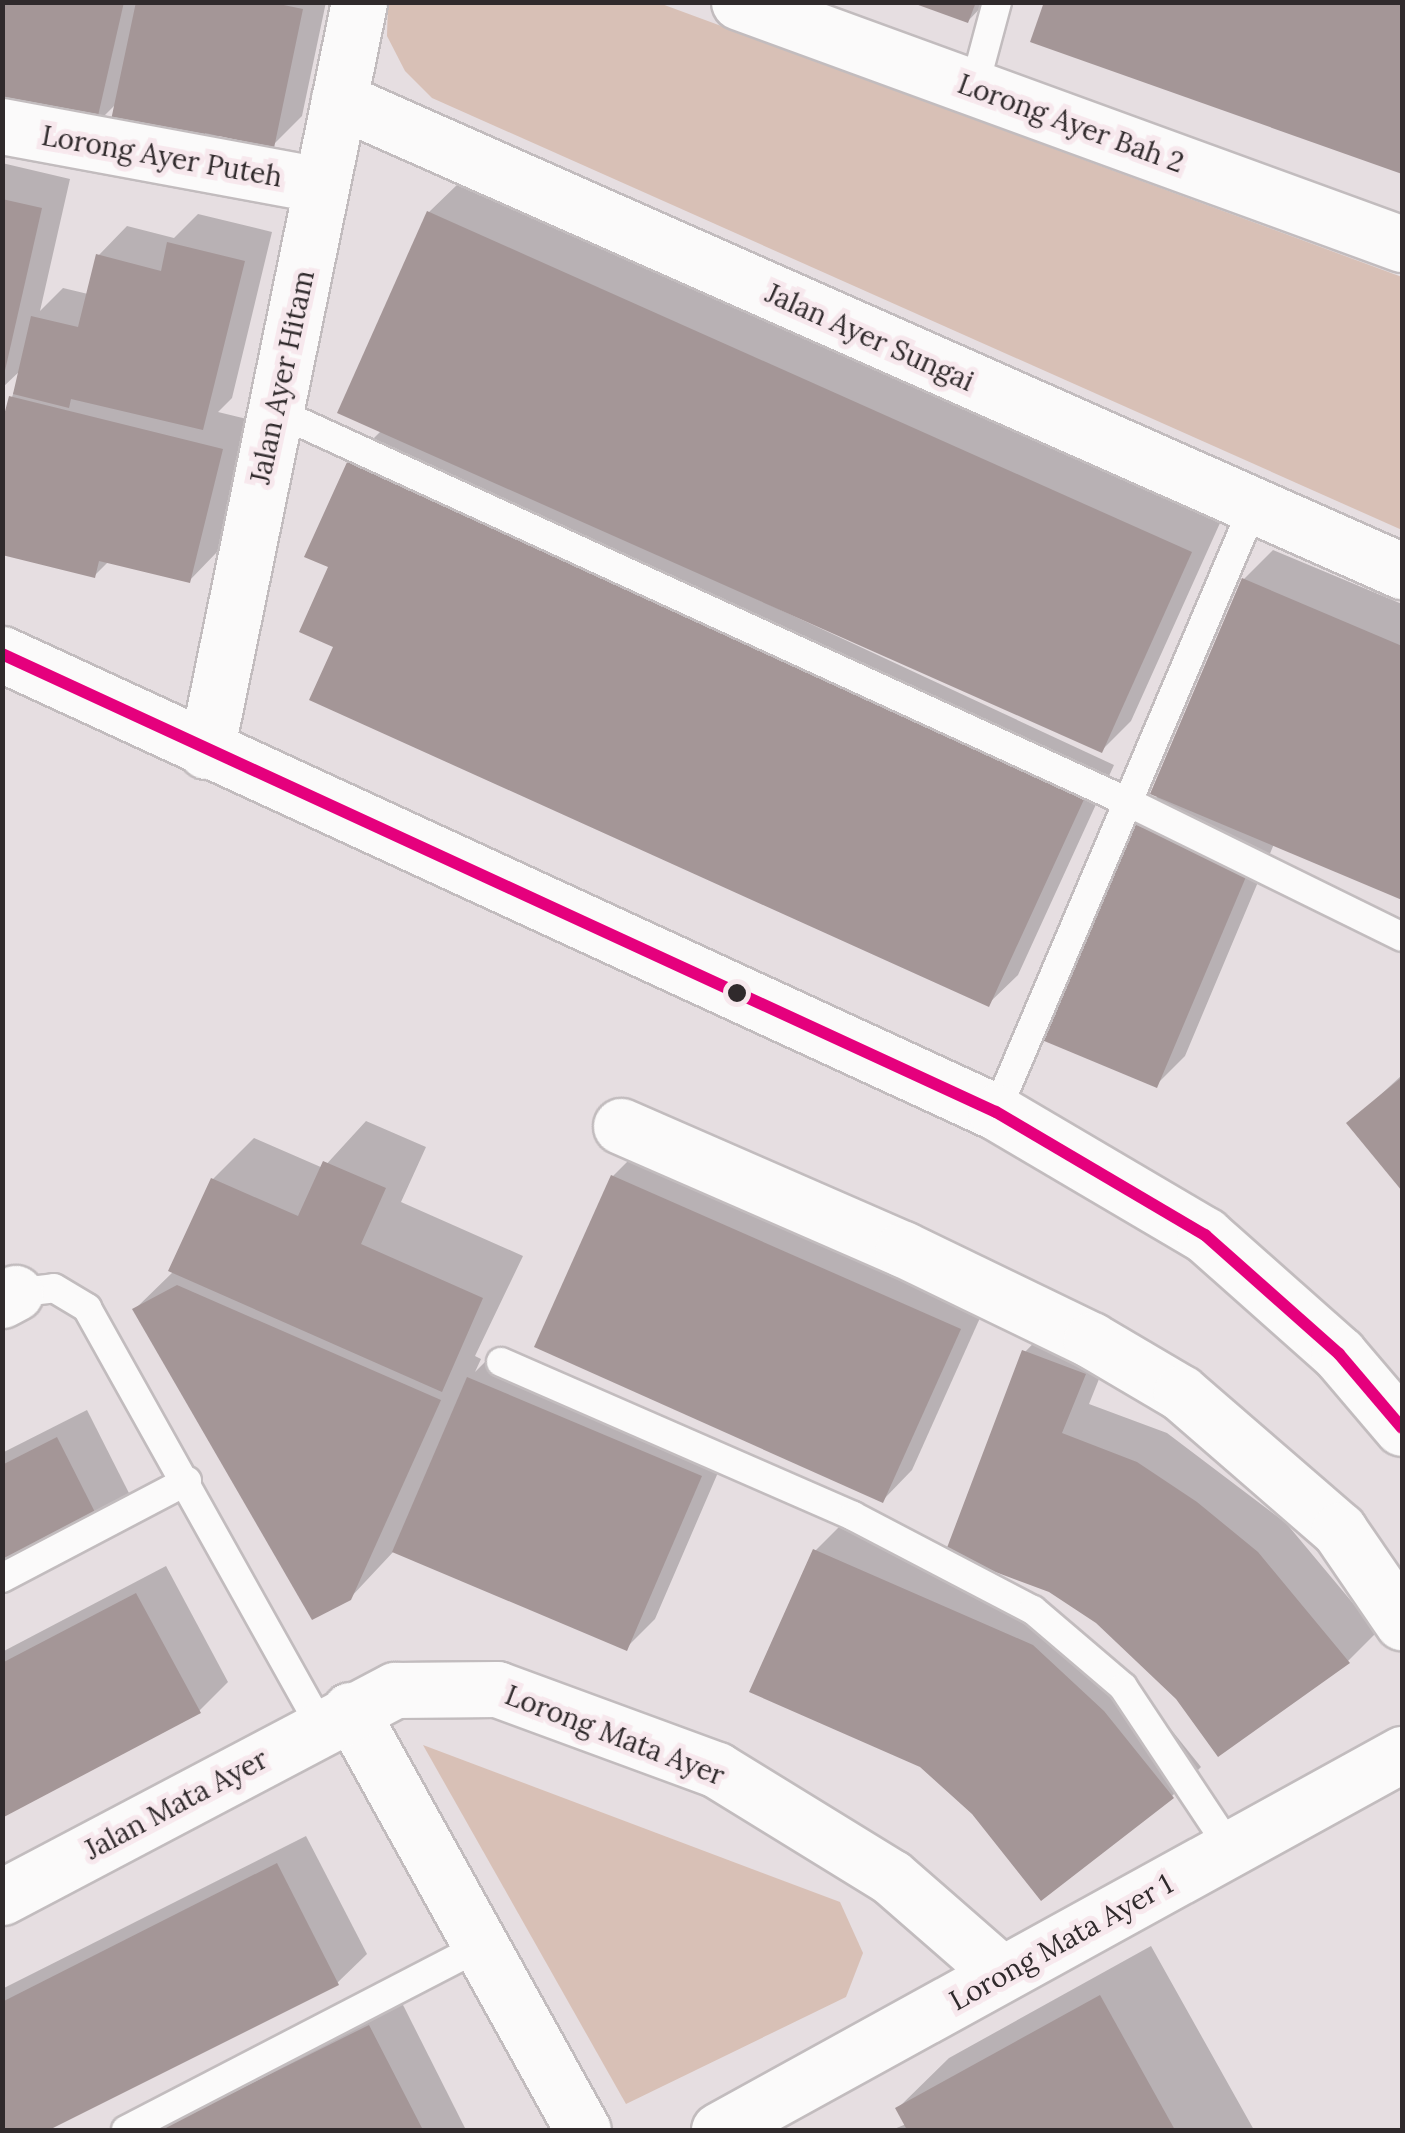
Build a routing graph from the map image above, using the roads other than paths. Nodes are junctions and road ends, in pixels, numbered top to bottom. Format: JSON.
{"nodes":[{"id":1,"x":359,"y":2,"type":"edge"},
{"id":2,"x":739,"y":2,"type":"edge"},
{"id":3,"x":997,"y":2,"type":"edge"},
{"id":4,"x":974,"y":88,"type":"junction"},
{"id":5,"x":339,"y":100,"type":"junction"},
{"id":6,"x":2,"y":126,"type":"edge"},
{"id":7,"x":321,"y":186,"type":"junction"},
{"id":8,"x":1402,"y":244,"type":"edge"},
{"id":9,"x":275,"y":411,"type":"junction"},
{"id":10,"x":1252,"y":510,"type":"junction"},
{"id":11,"x":1402,"y":570,"type":"edge"},
{"id":12,"x":2,"y":654,"type":"edge"},
{"id":13,"x":206,"y":751,"type":"junction"},
{"id":14,"x":1128,"y":802,"type":"junction"},
{"id":15,"x":1402,"y":937,"type":"edge"},
{"id":16,"x":996,"y":1112,"type":"junction"},
{"id":17,"x":621,"y":1126,"type":"dead end"},
{"id":18,"x":9,"y":1296,"type":"edge"},
{"id":19,"x":501,"y":1362,"type":"dead end"},
{"id":20,"x":1402,"y":1428,"type":"edge"},
{"id":21,"x":187,"y":1481,"type":"junction"},
{"id":22,"x":2,"y":1578,"type":"edge"},
{"id":23,"x":1402,"y":1622,"type":"edge"},
{"id":24,"x":335,"y":1718,"type":"junction"},
{"id":25,"x":1402,"y":1754,"type":"edge"},
{"id":26,"x":1230,"y":1848,"type":"junction"},
{"id":27,"x":2,"y":1897,"type":"edge"},
{"id":28,"x":478,"y":1947,"type":"junction"},
{"id":29,"x":1002,"y":1974,"type":"junction"},
{"id":30,"x":126,"y":2130,"type":"edge"},
{"id":31,"x":583,"y":2130,"type":"edge"},
{"id":32,"x":719,"y":2130,"type":"edge"}],
"edges":[{"from":1,"to":5,"type":"street","name":"Jalan Ayer Hitam"},
{"from":2,"to":4,"type":"street","name":"Lorong Ayer Bah 2"},
{"from":3,"to":4,"type":"lane"},
{"from":4,"to":8,"type":"street","name":"Lorong Ayer Bah 2"},
{"from":5,"to":7,"type":"street","name":"Jalan Ayer Hitam"},
{"from":5,"to":10,"type":"street","name":"Jalan Ayer Sungai"},
{"from":6,"to":7,"type":"street","name":"Lorong Ayer Puteh"},
{"from":7,"to":9,"type":"street","name":"Jalan Ayer Hitam"},
{"from":9,"to":13,"type":"street","name":"Jalan Ayer Hitam"},
{"from":9,"to":14,"type":"lane"},
{"from":10,"to":11,"type":"street","name":"Jalan Ayer Sungai"},
{"from":10,"to":14,"type":"lane"},
{"from":12,"to":13,"type":"street"},
{"from":13,"to":16,"type":"street"},
{"from":14,"to":15,"type":"lane"},
{"from":14,"to":16,"type":"lane"},
{"from":16,"to":20,"type":"street"},
{"from":17,"to":23,"type":"street"},
{"from":18,"to":21,"type":"lane"},
{"from":19,"to":26,"type":"lane"},
{"from":21,"to":22,"type":"lane"},
{"from":21,"to":24,"type":"lane"},
{"from":24,"to":27,"type":"street","name":"Jalan Mata Ayer"},
{"from":24,"to":28,"type":"street"},
{"from":24,"to":29,"type":"street","name":"Lorong Mata Ayer"},
{"from":25,"to":26,"type":"street","name":"Lorong Mata Ayer 1"},
{"from":26,"to":29,"type":"street","name":"Lorong Mata Ayer 1"},
{"from":28,"to":30,"type":"lane"},
{"from":28,"to":31,"type":"street"},
{"from":29,"to":32,"type":"street","name":"Lorong Mata Ayer 1"}]}
